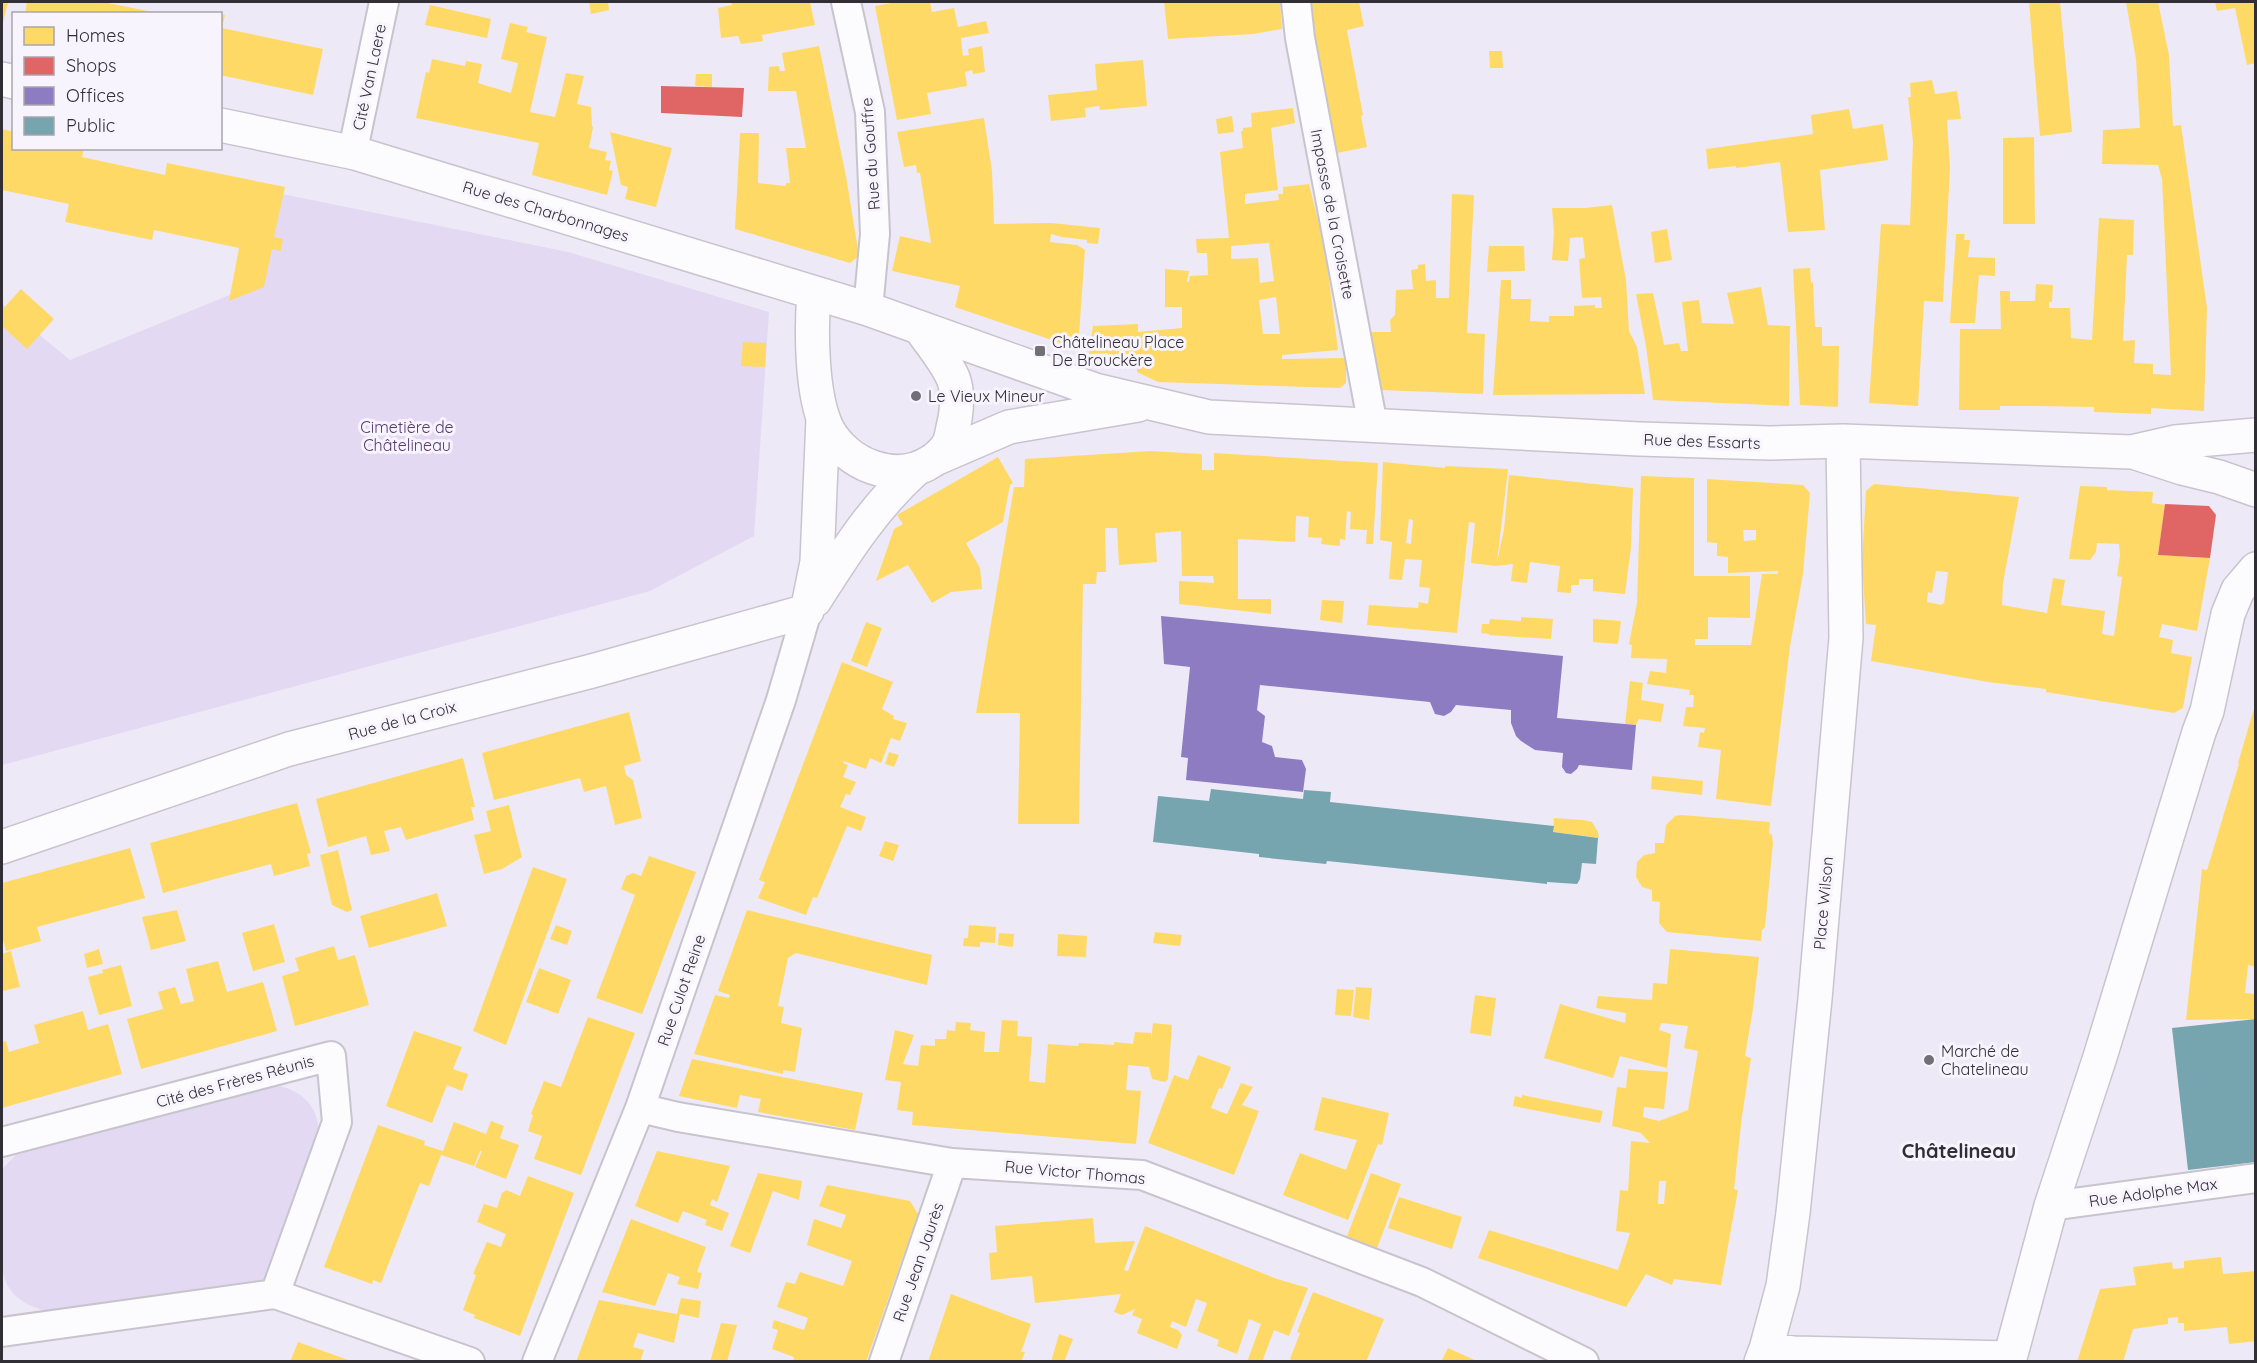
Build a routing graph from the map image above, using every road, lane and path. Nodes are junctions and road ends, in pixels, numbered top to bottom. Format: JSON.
{"nodes":[{"id":1,"x":384,"y":2,"type":"edge"},
{"id":2,"x":846,"y":2,"type":"edge"},
{"id":3,"x":1296,"y":2,"type":"edge"},
{"id":4,"x":222,"y":125,"type":"edge"},
{"id":5,"x":355,"y":153,"type":"junction"},
{"id":6,"x":814,"y":293,"type":"junction"},
{"id":7,"x":868,"y":309,"type":"junction"},
{"id":8,"x":920,"y":328,"type":"junction"},
{"id":9,"x":1149,"y":403,"type":"junction"},
{"id":10,"x":823,"y":418,"type":"junction"},
{"id":11,"x":1373,"y":426,"type":"junction"},
{"id":12,"x":2256,"y":435,"type":"edge"},
{"id":13,"x":1843,"y":441,"type":"junction"},
{"id":14,"x":2132,"y":452,"type":"junction"},
{"id":15,"x":926,"y":464,"type":"junction"},
{"id":16,"x":2256,"y":490,"type":"edge"},
{"id":17,"x":2255,"y":569,"type":"edge"},
{"id":18,"x":807,"y":611,"type":"junction"},
{"id":19,"x":2,"y":847,"type":"edge"},
{"id":20,"x":640,"y":1108,"type":"junction"},
{"id":21,"x":2,"y":1142,"type":"edge"},
{"id":22,"x":952,"y":1163,"type":"junction"},
{"id":23,"x":2256,"y":1178,"type":"edge"},
{"id":24,"x":2051,"y":1206,"type":"junction"},
{"id":25,"x":275,"y":1294,"type":"junction"},
{"id":26,"x":2,"y":1332,"type":"edge"},
{"id":27,"x":1763,"y":1355,"type":"edge"},
{"id":28,"x":2009,"y":1360,"type":"edge"},
{"id":29,"x":470,"y":1362,"type":"edge"},
{"id":30,"x":537,"y":1362,"type":"edge"},
{"id":31,"x":885,"y":1362,"type":"edge"},
{"id":32,"x":1584,"y":1362,"type":"edge"}],
"edges":[{"from":1,"to":5,"type":"street","name":"Cité Van Laere"},
{"from":2,"to":7,"type":"street","name":"Rue du Gouffre"},
{"from":3,"to":11,"type":"street","name":"Impasse de la Croisette"},
{"from":4,"to":5,"type":"street","name":"Rue des Charbonnages"},
{"from":5,"to":6,"type":"street","name":"Rue des Charbonnages"},
{"from":6,"to":7,"type":"street","name":"Rue des Charbonnages"},
{"from":6,"to":10,"type":"street"},
{"from":7,"to":8,"type":"street"},
{"from":8,"to":9,"type":"street","name":"Rue des Essarts"},
{"from":8,"to":15,"type":"street"},
{"from":9,"to":11,"type":"street","name":"Rue des Essarts"},
{"from":9,"to":15,"type":"street"},
{"from":10,"to":15,"type":"street"},
{"from":10,"to":18,"type":"street"},
{"from":11,"to":13,"type":"street","name":"Rue des Essarts"},
{"from":12,"to":14,"type":"street","name":"Rue des Essarts"},
{"from":13,"to":14,"type":"street","name":"Rue des Essarts"},
{"from":13,"to":27,"type":"street","name":"Place Wilson"},
{"from":14,"to":16,"type":"street"},
{"from":15,"to":18,"type":"street"},
{"from":17,"to":24,"type":"street"},
{"from":18,"to":19,"type":"street","name":"Rue de la Croix"},
{"from":18,"to":20,"type":"street","name":"Rue Culot Reine"},
{"from":20,"to":22,"type":"street","name":"Rue Victor Thomas"},
{"from":20,"to":30,"type":"street","name":"Rue Culot Reine"},
{"from":21,"to":25,"type":"street","name":"Cité des Frères Réunis"},
{"from":22,"to":31,"type":"street","name":"Rue Jean Jaurès"},
{"from":22,"to":32,"type":"street","name":"Rue Victor Thomas"},
{"from":23,"to":24,"type":"street","name":"Rue Adolphe Max"},
{"from":24,"to":28,"type":"street"},
{"from":25,"to":26,"type":"street"},
{"from":25,"to":29,"type":"street"},
{"from":27,"to":28,"type":"street"}]}
